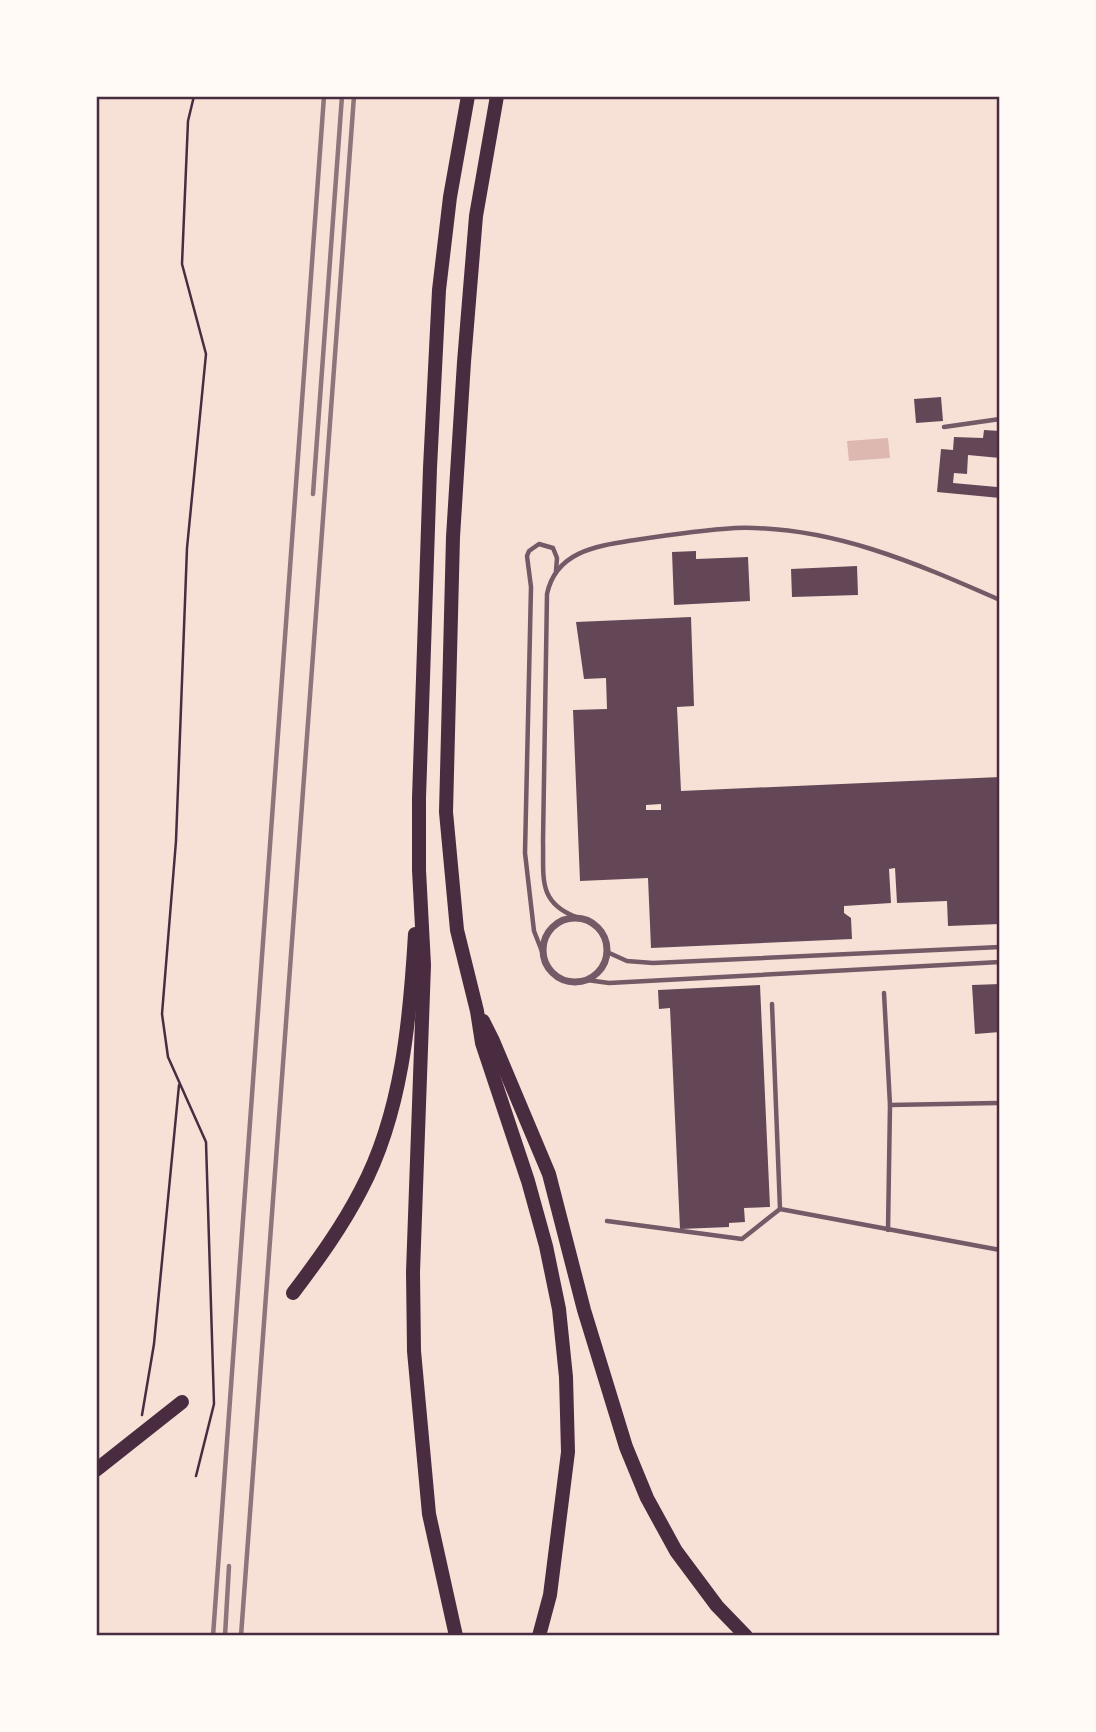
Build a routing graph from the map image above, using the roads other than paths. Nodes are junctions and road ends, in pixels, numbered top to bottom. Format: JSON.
{"nodes":[{"id":1,"x":468,"y":96,"type":"edge"},
{"id":2,"x":498,"y":96,"type":"edge"},
{"id":3,"x":1000,"y":419,"type":"edge"},
{"id":4,"x":944,"y":427,"type":"dead end"},
{"id":5,"x":556,"y":572,"type":"junction"},
{"id":6,"x":1000,"y":600,"type":"edge"},
{"id":7,"x":419,"y":870,"type":"junction"},
{"id":8,"x":576,"y":918,"type":"junction"},
{"id":9,"x":1000,"y":947,"type":"edge"},
{"id":10,"x":607,"y":952,"type":"junction"},
{"id":11,"x":543,"y":954,"type":"junction"},
{"id":12,"x":1000,"y":961,"type":"edge"},
{"id":13,"x":587,"y":980,"type":"junction"},
{"id":14,"x":884,"y":993,"type":"dead end"},
{"id":15,"x":772,"y":1004,"type":"dead end"},
{"id":16,"x":477,"y":1010,"type":"junction"},
{"id":17,"x":997,"y":1103,"type":"dead end"},
{"id":18,"x":890,"y":1105,"type":"junction"},
{"id":19,"x":780,"y":1209,"type":"junction"},
{"id":20,"x":607,"y":1221,"type":"dead end"},
{"id":21,"x":888,"y":1230,"type":"junction"},
{"id":22,"x":1000,"y":1250,"type":"edge"},
{"id":23,"x":293,"y":1293,"type":"dead end"},
{"id":24,"x":182,"y":1402,"type":"dead end"},
{"id":25,"x":96,"y":1470,"type":"edge"},
{"id":26,"x":456,"y":1636,"type":"edge"},
{"id":27,"x":539,"y":1636,"type":"edge"},
{"id":28,"x":746,"y":1636,"type":"edge"}],
"edges":[{"from":1,"to":7,"type":"highway"},
{"from":2,"to":16,"type":"highway"},
{"from":3,"to":4,"type":"lane"},
{"from":5,"to":6,"type":"lane"},
{"from":5,"to":8,"type":"lane"},
{"from":5,"to":11,"type":"lane"},
{"from":7,"to":23,"type":"highway"},
{"from":7,"to":26,"type":"highway"},
{"from":8,"to":10,"type":"street"},
{"from":8,"to":11,"type":"street"},
{"from":9,"to":10,"type":"lane"},
{"from":10,"to":13,"type":"street"},
{"from":11,"to":13,"type":"street"},
{"from":12,"to":13,"type":"lane"},
{"from":14,"to":18,"type":"lane"},
{"from":15,"to":19,"type":"lane"},
{"from":16,"to":27,"type":"highway"},
{"from":16,"to":28,"type":"highway"},
{"from":17,"to":18,"type":"lane"},
{"from":18,"to":21,"type":"lane"},
{"from":19,"to":20,"type":"lane"},
{"from":19,"to":21,"type":"lane"},
{"from":21,"to":22,"type":"lane"},
{"from":24,"to":25,"type":"highway"}]}
